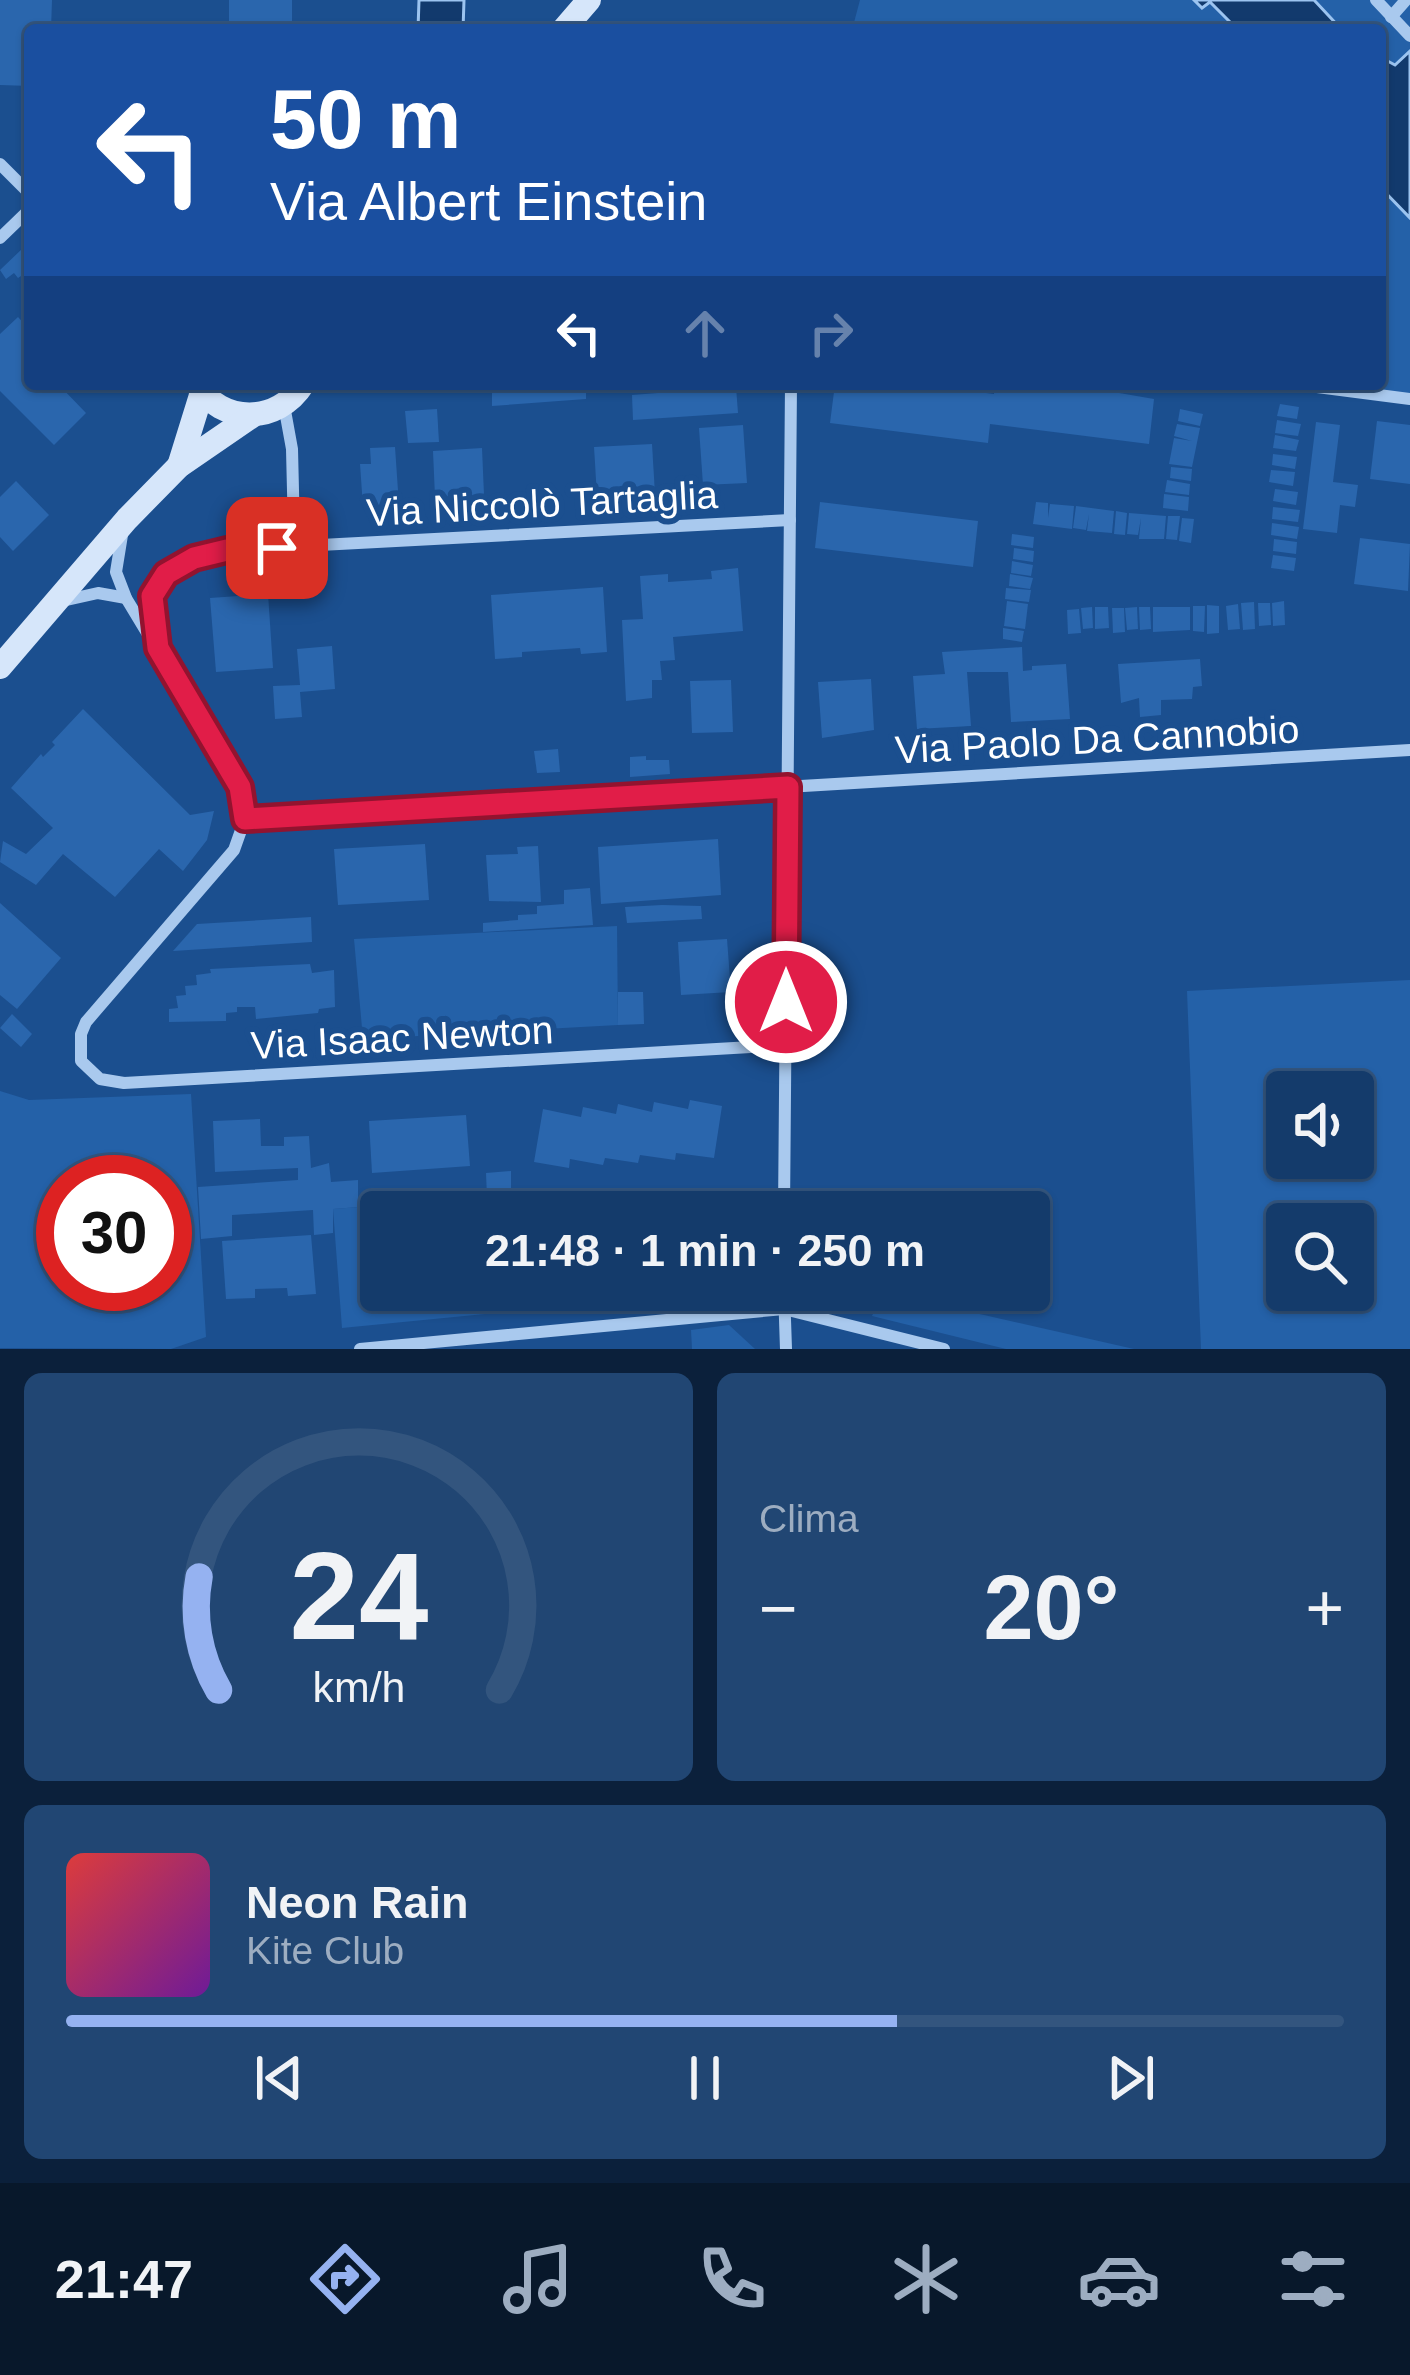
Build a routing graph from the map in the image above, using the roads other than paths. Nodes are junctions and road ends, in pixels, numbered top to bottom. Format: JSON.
{"nodes":[{"id":1,"x":589,"y":0,"type":"edge"},
{"id":2,"x":1376,"y":0,"type":"edge"},
{"id":3,"x":1406,"y":0,"type":"edge"},
{"id":4,"x":1391,"y":17,"type":"junction"},
{"id":5,"x":568,"y":24,"type":"edge"},
{"id":6,"x":1410,"y":36,"type":"edge"},
{"id":7,"x":0,"y":164,"type":"edge"},
{"id":8,"x":24,"y":188,"type":"edge"},
{"id":9,"x":24,"y":215,"type":"edge"},
{"id":10,"x":0,"y":238,"type":"edge"},
{"id":11,"x":198,"y":390,"type":"edge"},
{"id":12,"x":202,"y":390,"type":"edge"},
{"id":13,"x":298,"y":390,"type":"edge"},
{"id":14,"x":790,"y":390,"type":"edge"},
{"id":15,"x":1340,"y":390,"type":"edge"},
{"id":16,"x":1410,"y":399,"type":"edge"},
{"id":17,"x":284,"y":405,"type":"junction"},
{"id":18,"x":252,"y":416,"type":"junction"},
{"id":19,"x":179,"y":466,"type":"junction"},
{"id":20,"x":127,"y":519,"type":"junction"},
{"id":21,"x":790,"y":520,"type":"junction"},
{"id":22,"x":303,"y":547,"type":"junction"},
{"id":23,"x":126,"y":598,"type":"junction"},
{"id":24,"x":55,"y":602,"type":"junction"},
{"id":25,"x":158,"y":648,"type":"junction"},
{"id":26,"x":0,"y":667,"type":"edge"},
{"id":27,"x":1410,"y":750,"type":"edge"},
{"id":28,"x":788,"y":787,"type":"junction"},
{"id":29,"x":245,"y":819,"type":"junction"},
{"id":30,"x":786,"y":1045,"type":"junction"},
{"id":31,"x":784,"y":1191,"type":"edge"},
{"id":32,"x":763,"y":1311,"type":"edge"},
{"id":33,"x":784,"y":1311,"type":"edge"},
{"id":34,"x":792,"y":1311,"type":"edge"},
{"id":35,"x":360,"y":1349,"type":"edge"},
{"id":36,"x":786,"y":1349,"type":"edge"},
{"id":37,"x":944,"y":1349,"type":"edge"}],
"edges":[{"from":1,"to":5,"type":"main road"},
{"from":2,"to":4,"type":"street"},
{"from":3,"to":4,"type":"street"},
{"from":4,"to":6,"type":"street"},
{"from":7,"to":8,"type":"street"},
{"from":9,"to":10,"type":"street"},
{"from":11,"to":19,"type":"main road"},
{"from":12,"to":18,"type":"main road"},
{"from":13,"to":17,"type":"main road"},
{"from":14,"to":21,"type":"street"},
{"from":15,"to":16,"type":"street"},
{"from":17,"to":18,"type":"main road"},
{"from":17,"to":22,"type":"street"},
{"from":18,"to":19,"type":"main road"},
{"from":19,"to":20,"type":"main road"},
{"from":20,"to":23,"type":"street"},
{"from":20,"to":24,"type":"main road"},
{"from":21,"to":22,"type":"street","name":"Via Niccolò Tartaglia"},
{"from":21,"to":28,"type":"street"},
{"from":22,"to":25,"type":"street","name":"Via Niccolò Tartaglia"},
{"from":23,"to":24,"type":"street"},
{"from":23,"to":25,"type":"street"},
{"from":24,"to":26,"type":"main road"},
{"from":25,"to":29,"type":"street"},
{"from":27,"to":28,"type":"street","name":"Via Paolo Da Cannobio"},
{"from":28,"to":29,"type":"street","name":"Via Paolo Da Cannobio"},
{"from":28,"to":30,"type":"street"},
{"from":29,"to":30,"type":"street","name":"Via Isaac Newton"},
{"from":30,"to":31,"type":"street"},
{"from":32,"to":35,"type":"street"},
{"from":33,"to":36,"type":"street"},
{"from":34,"to":37,"type":"street"}]}
